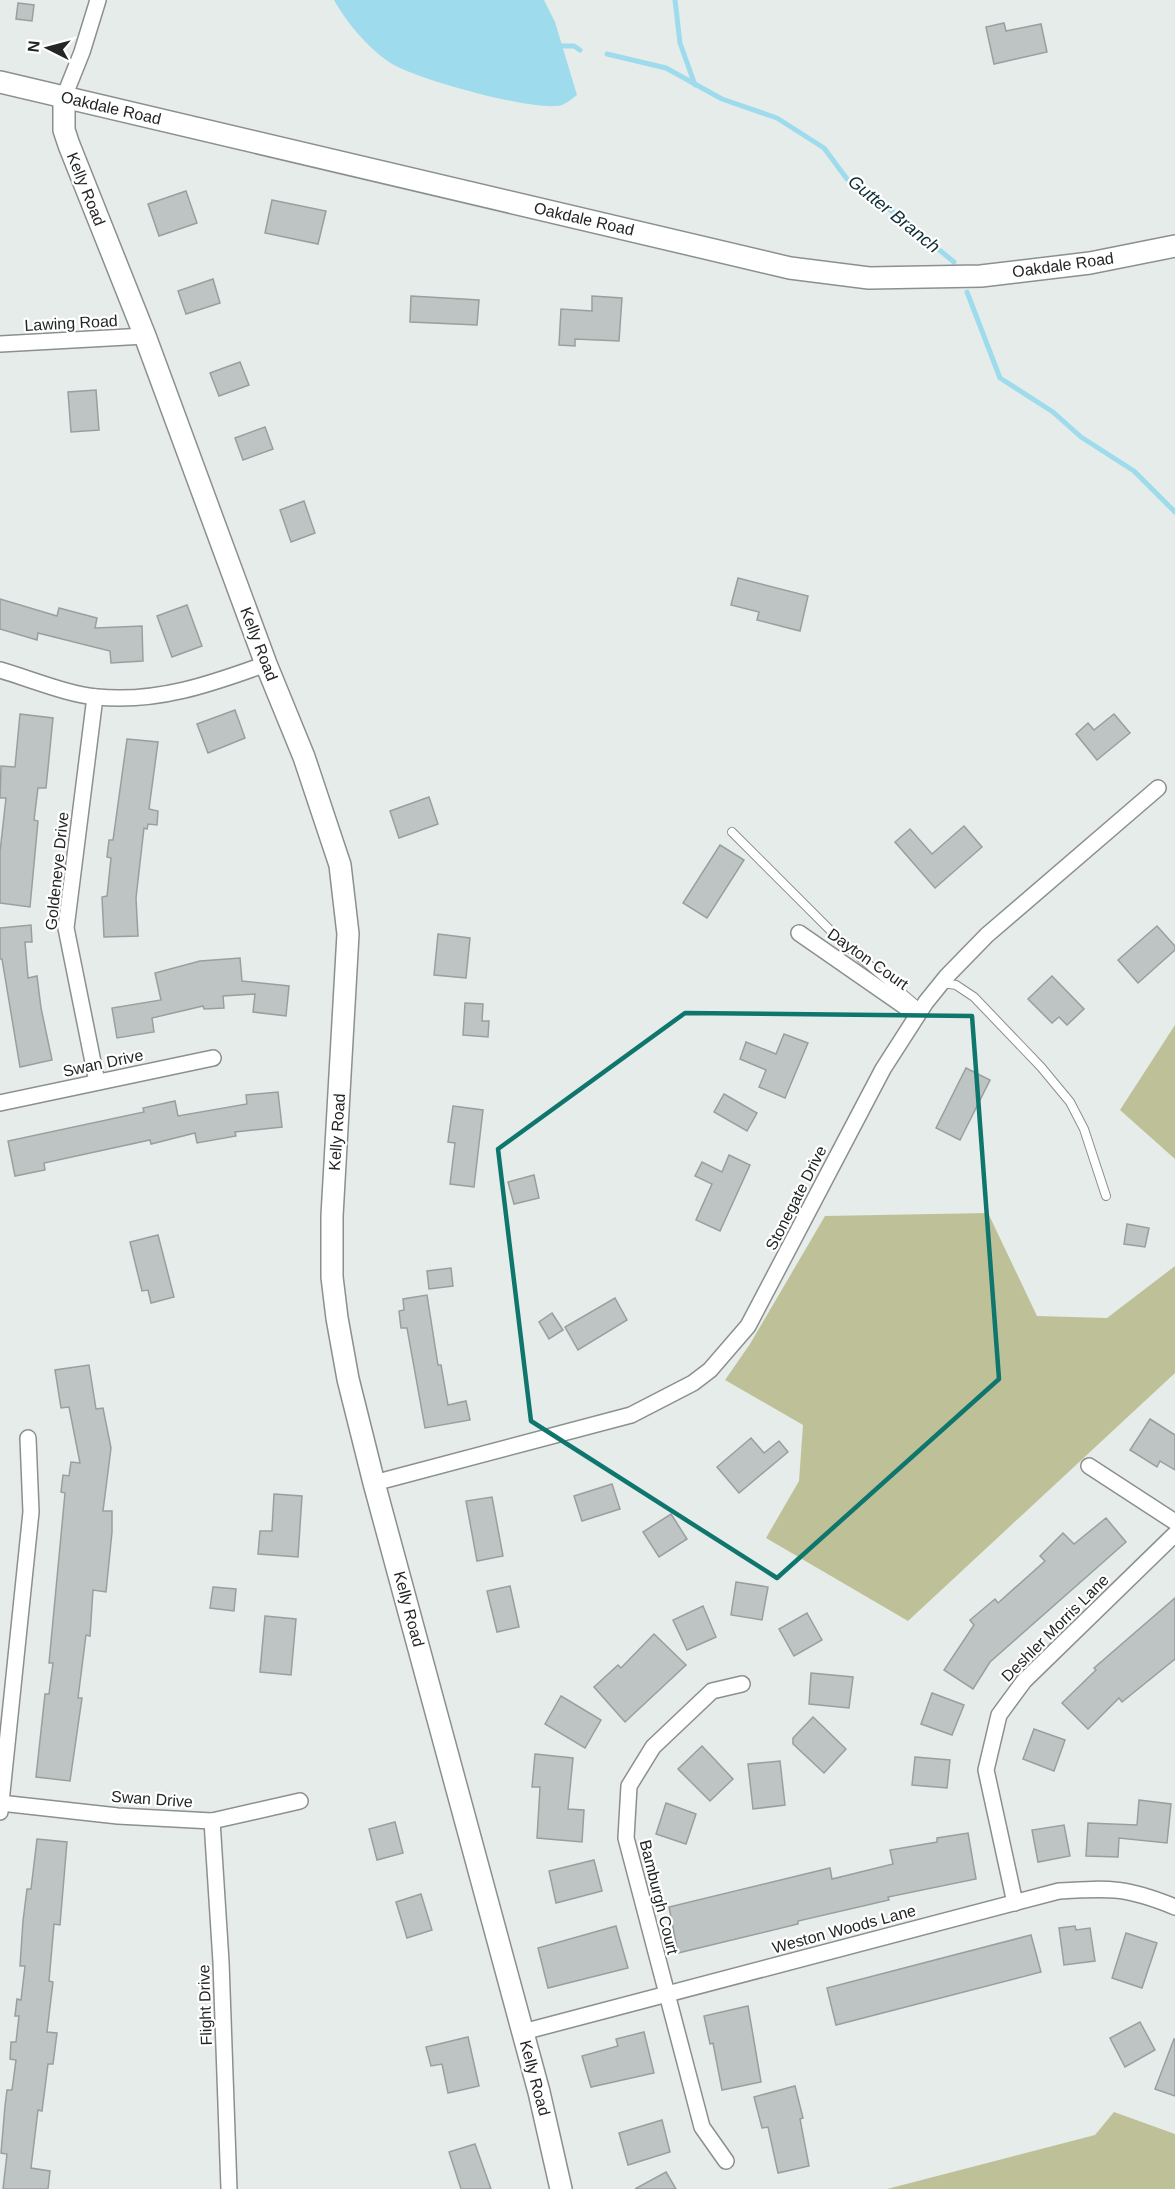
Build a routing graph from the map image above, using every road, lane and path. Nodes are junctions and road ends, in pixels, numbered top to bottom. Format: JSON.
{"nodes":[{"id":1,"x":98,"y":0,"type":"edge"},
{"id":2,"x":0,"y":82,"type":"edge"},
{"id":3,"x":64,"y":97,"type":"junction"},
{"id":4,"x":1175,"y":246,"type":"edge"},
{"id":5,"x":145,"y":336,"type":"junction"},
{"id":6,"x":0,"y":344,"type":"edge"},
{"id":7,"x":266,"y":664,"type":"junction"},
{"id":8,"x":0,"y":670,"type":"edge"},
{"id":9,"x":95,"y":697,"type":"junction"},
{"id":10,"x":1158,"y":788,"type":"dead end"},
{"id":11,"x":732,"y":832,"type":"dead end"},
{"id":12,"x":799,"y":933,"type":"dead end"},
{"id":13,"x":941,"y":983,"type":"junction"},
{"id":14,"x":919,"y":1012,"type":"junction"},
{"id":15,"x":213,"y":1058,"type":"dead end"},
{"id":16,"x":97,"y":1082,"type":"junction"},
{"id":17,"x":0,"y":1103,"type":"edge"},
{"id":18,"x":1106,"y":1196,"type":"dead end"},
{"id":19,"x":28,"y":1438,"type":"dead end"},
{"id":20,"x":1089,"y":1466,"type":"dead end"},
{"id":21,"x":374,"y":1483,"type":"junction"},
{"id":22,"x":1175,"y":1522,"type":"edge"},
{"id":23,"x":1175,"y":1534,"type":"edge"},
{"id":24,"x":742,"y":1684,"type":"dead end"},
{"id":25,"x":300,"y":1801,"type":"dead end"},
{"id":26,"x":0,"y":1806,"type":"edge"},
{"id":27,"x":212,"y":1821,"type":"junction"},
{"id":28,"x":1015,"y":1903,"type":"junction"},
{"id":29,"x":1175,"y":1907,"type":"edge"},
{"id":30,"x":666,"y":1994,"type":"junction"},
{"id":31,"x":523,"y":2031,"type":"junction"},
{"id":32,"x":726,"y":2161,"type":"dead end"},
{"id":33,"x":229,"y":2189,"type":"edge"},
{"id":34,"x":561,"y":2189,"type":"edge"}],
"edges":[{"from":1,"to":3,"type":"street"},
{"from":2,"to":3,"type":"street","name":"Oakdale Road"},
{"from":3,"to":4,"type":"street","name":"Oakdale Road"},
{"from":3,"to":5,"type":"street","name":"Kelly Road"},
{"from":5,"to":6,"type":"street","name":"Lawing Road"},
{"from":5,"to":7,"type":"street","name":"Kelly Road"},
{"from":7,"to":9,"type":"street"},
{"from":7,"to":21,"type":"street","name":"Kelly Road"},
{"from":8,"to":9,"type":"street"},
{"from":9,"to":16,"type":"street","name":"Goldeneye Drive"},
{"from":10,"to":13,"type":"street","name":"Stonegate Drive"},
{"from":11,"to":14,"type":"lane"},
{"from":12,"to":14,"type":"street","name":"Dayton Court"},
{"from":13,"to":14,"type":"street","name":"Stonegate Drive"},
{"from":13,"to":18,"type":"lane"},
{"from":14,"to":21,"type":"street","name":"Stonegate Drive"},
{"from":15,"to":16,"type":"street","name":"Swan Drive"},
{"from":16,"to":17,"type":"street","name":"Swan Drive"},
{"from":19,"to":26,"type":"street"},
{"from":20,"to":22,"type":"street"},
{"from":21,"to":31,"type":"street","name":"Kelly Road"},
{"from":23,"to":28,"type":"street","name":"Deshler Morris Lane"},
{"from":24,"to":30,"type":"street","name":"Bamburgh Court"},
{"from":25,"to":27,"type":"street","name":"Swan Drive"},
{"from":26,"to":27,"type":"street","name":"Swan Drive"},
{"from":27,"to":33,"type":"street","name":"Flight Drive"},
{"from":28,"to":29,"type":"street","name":"Weston Woods Lane"},
{"from":28,"to":30,"type":"street","name":"Weston Woods Lane"},
{"from":30,"to":31,"type":"street","name":"Weston Woods Lane"},
{"from":30,"to":32,"type":"street","name":"Bamburgh Court"},
{"from":31,"to":34,"type":"street","name":"Kelly Road"}]}
